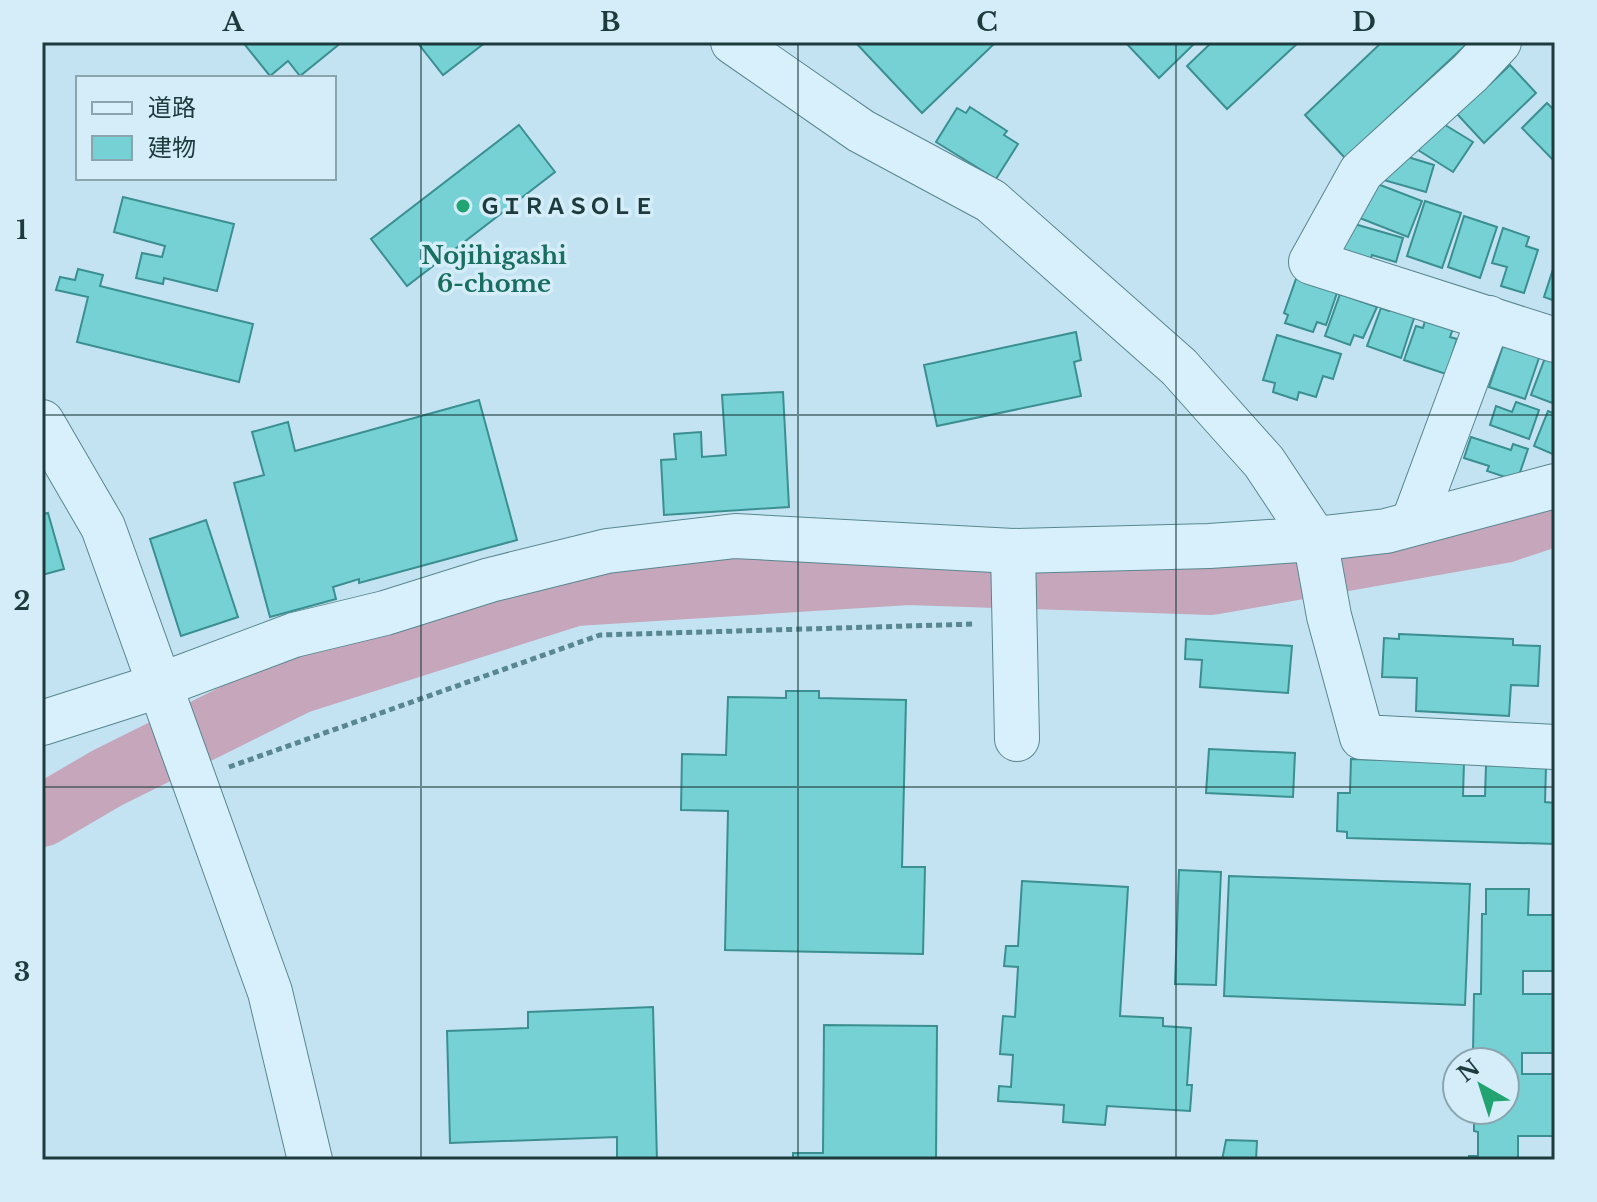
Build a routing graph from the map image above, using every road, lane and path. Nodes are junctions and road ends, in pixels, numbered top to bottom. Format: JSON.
{"nodes":[{"id":1,"x":733,"y":42,"type":"edge"},
{"id":2,"x":1499,"y":42,"type":"edge"},
{"id":3,"x":1489,"y":318,"type":"junction"},
{"id":4,"x":1555,"y":340,"type":"edge"},
{"id":5,"x":42,"y":422,"type":"edge"},
{"id":6,"x":1555,"y":486,"type":"edge"},
{"id":7,"x":1413,"y":523,"type":"junction"},
{"id":8,"x":1013,"y":551,"type":"junction"},
{"id":9,"x":1319,"y":560,"type":"junction"},
{"id":10,"x":978,"y":623,"type":"dead end"},
{"id":11,"x":42,"y":723,"type":"edge"},
{"id":12,"x":176,"y":734,"type":"junction"},
{"id":13,"x":1017,"y":739,"type":"dead end"},
{"id":14,"x":1555,"y":747,"type":"edge"},
{"id":15,"x":310,"y":1160,"type":"edge"}],
"edges":[{"from":1,"to":9,"type":"street"},
{"from":2,"to":3,"type":"street"},
{"from":3,"to":4,"type":"street"},
{"from":3,"to":7,"type":"street"},
{"from":5,"to":12,"type":"street"},
{"from":6,"to":7,"type":"street"},
{"from":7,"to":9,"type":"street"},
{"from":8,"to":9,"type":"street"},
{"from":8,"to":12,"type":"street"},
{"from":8,"to":13,"type":"street"},
{"from":9,"to":14,"type":"street"},
{"from":10,"to":12,"type":"path"},
{"from":11,"to":12,"type":"street"},
{"from":12,"to":15,"type":"street"}]}
